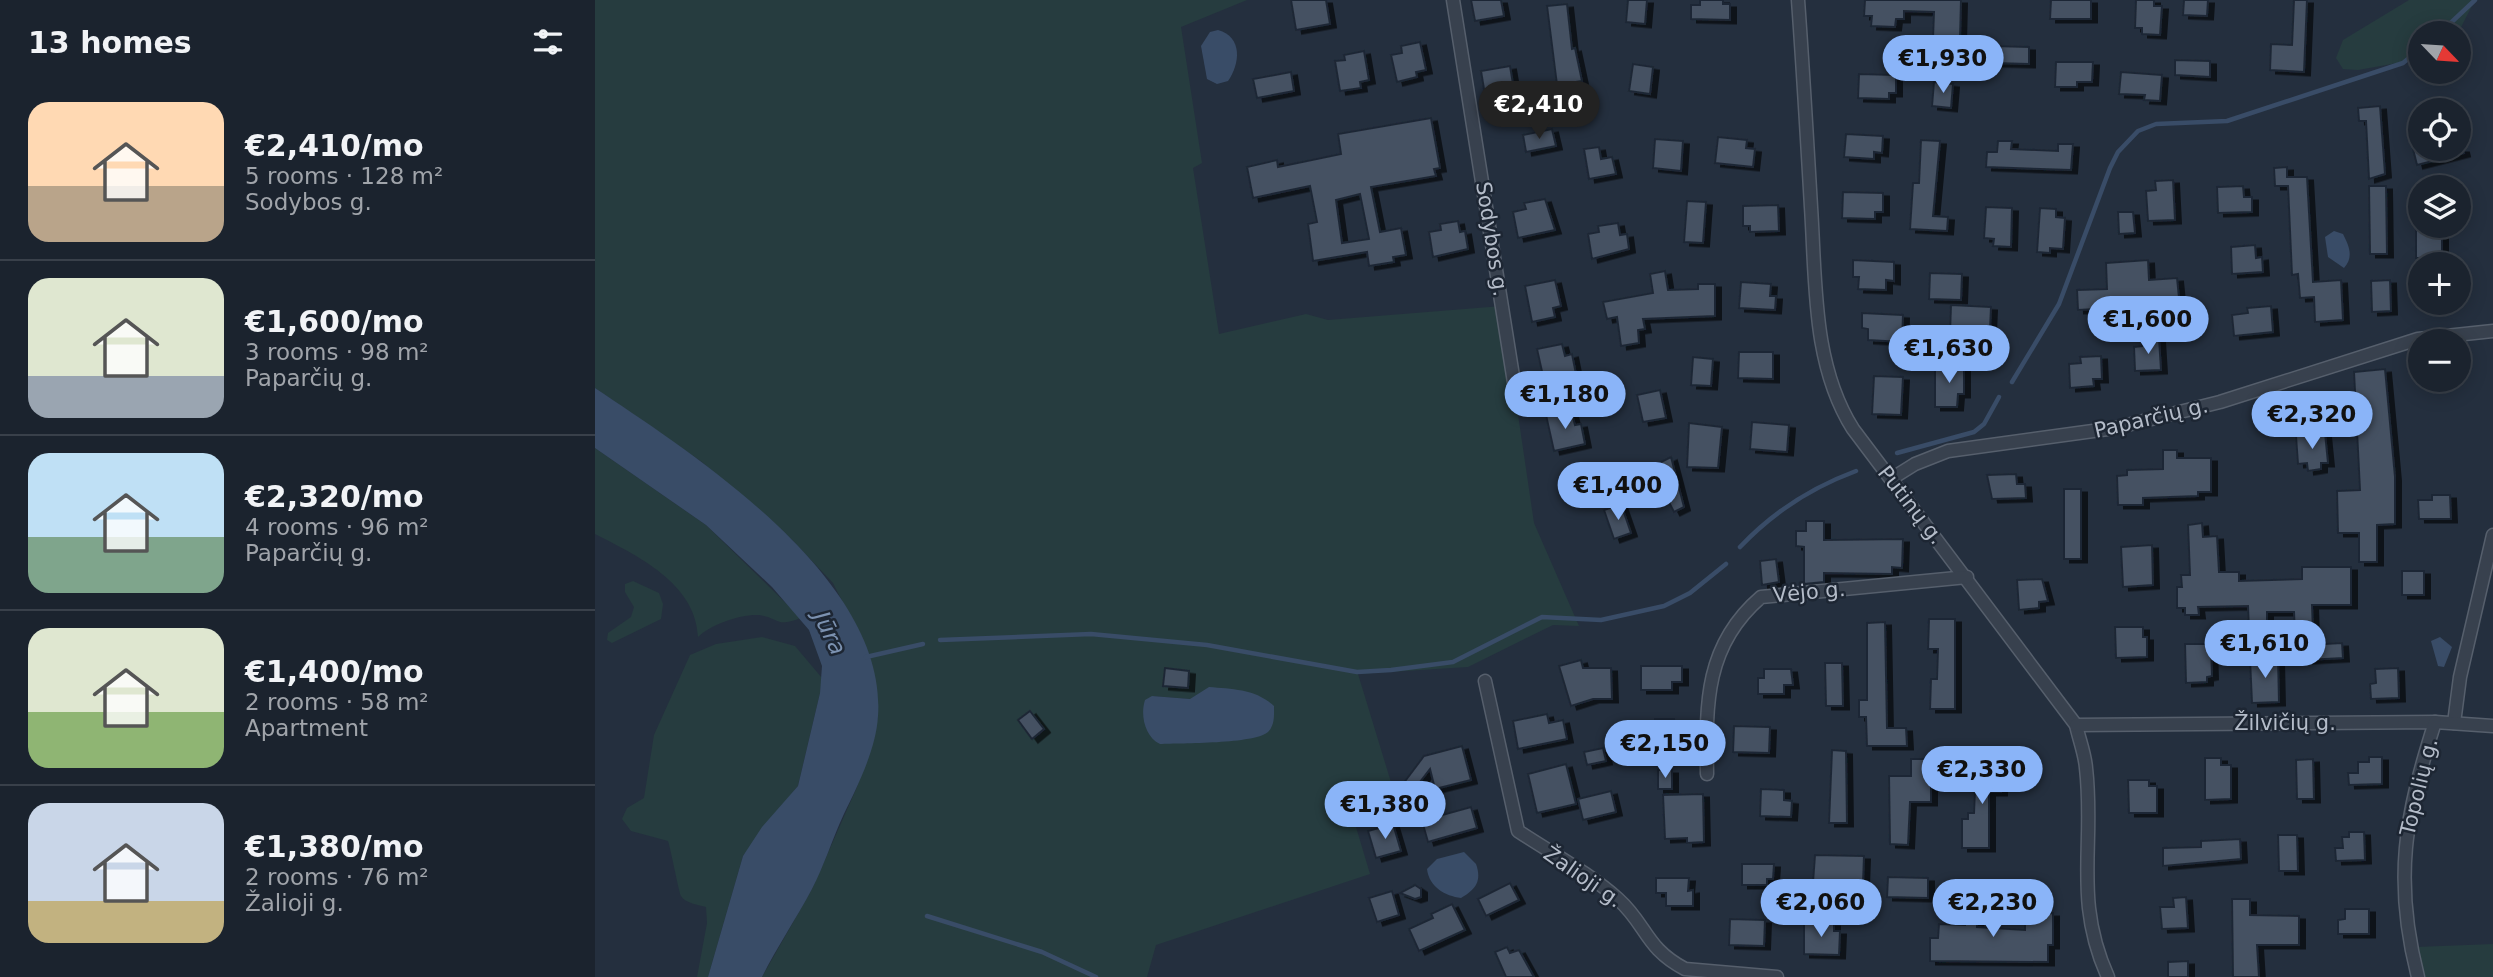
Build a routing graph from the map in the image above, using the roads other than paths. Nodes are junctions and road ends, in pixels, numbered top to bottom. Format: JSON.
{"nodes":[{"id":1,"x":1453,"y":0,"type":"edge"},
{"id":2,"x":1798,"y":0,"type":"edge"},
{"id":3,"x":2493,"y":331,"type":"edge"},
{"id":4,"x":1516,"y":395,"type":"dead end"},
{"id":5,"x":1891,"y":479,"type":"junction"},
{"id":6,"x":2493,"y":535,"type":"edge"},
{"id":7,"x":1967,"y":577,"type":"junction"},
{"id":8,"x":1485,"y":681,"type":"dead end"},
{"id":9,"x":2435,"y":722,"type":"junction"},
{"id":10,"x":2454,"y":723,"type":"junction"},
{"id":11,"x":2076,"y":725,"type":"junction"},
{"id":12,"x":2493,"y":726,"type":"edge"},
{"id":13,"x":1707,"y":774,"type":"dead end"},
{"id":14,"x":1777,"y":977,"type":"edge"},
{"id":15,"x":2108,"y":977,"type":"edge"},
{"id":16,"x":2418,"y":977,"type":"edge"}],
"edges":[{"from":1,"to":4,"type":"street","name":"Sodybos g."},
{"from":2,"to":5,"type":"street","name":"Putinų g."},
{"from":3,"to":5,"type":"street","name":"Paparčių g."},
{"from":5,"to":7,"type":"street","name":"Putinų g."},
{"from":6,"to":10,"type":"street","name":"Topolių g."},
{"from":7,"to":11,"type":"street","name":"Putinų g."},
{"from":7,"to":13,"type":"street","name":"Vėjo g."},
{"from":8,"to":14,"type":"street","name":"Žalioji g."},
{"from":9,"to":10,"type":"street","name":"Žilvičių g."},
{"from":9,"to":11,"type":"street","name":"Žilvičių g."},
{"from":9,"to":16,"type":"street","name":"Topolių g."},
{"from":10,"to":12,"type":"street","name":"Žilvičių g."},
{"from":11,"to":15,"type":"street","name":"Putinų g."}]}
